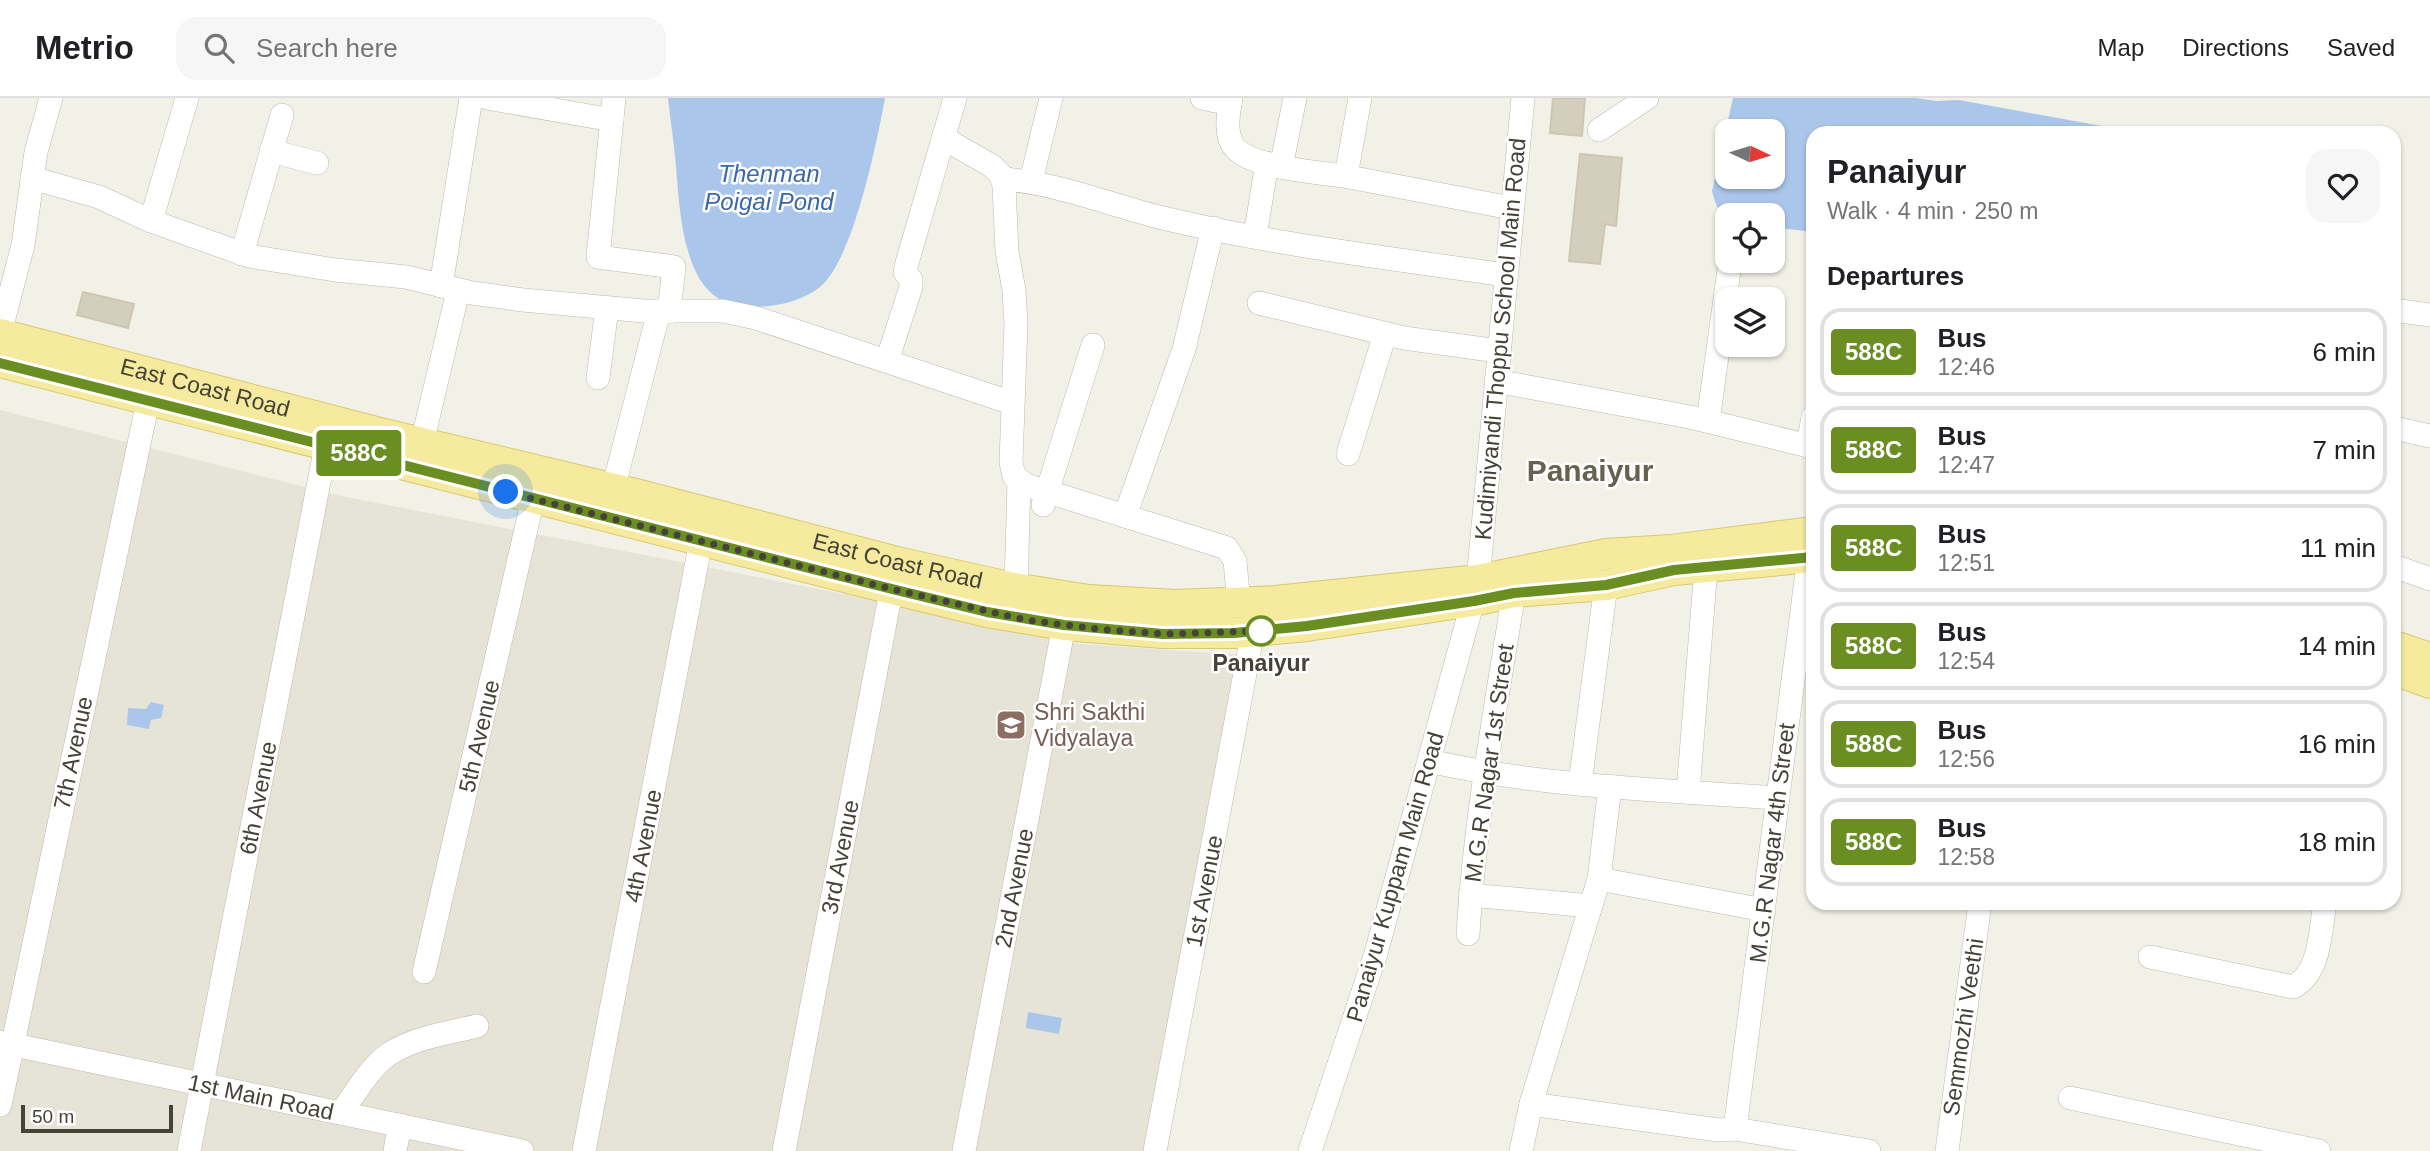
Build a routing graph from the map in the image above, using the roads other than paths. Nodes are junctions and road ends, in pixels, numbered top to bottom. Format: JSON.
{"nodes":[{"id":1,"x":51,"y":98,"type":"edge"},
{"id":2,"x":187,"y":98,"type":"edge"},
{"id":3,"x":471,"y":98,"type":"edge"},
{"id":4,"x":487,"y":98,"type":"edge"},
{"id":5,"x":955,"y":98,"type":"edge"},
{"id":6,"x":1051,"y":98,"type":"edge"},
{"id":7,"x":1202,"y":98,"type":"edge"},
{"id":8,"x":1295,"y":98,"type":"edge"},
{"id":9,"x":1360,"y":98,"type":"edge"},
{"id":10,"x":1523,"y":98,"type":"edge"},
{"id":11,"x":1647,"y":98,"type":"edge"},
{"id":12,"x":1230,"y":101,"type":"edge"},
{"id":13,"x":613,"y":109,"type":"edge"},
{"id":14,"x":282,"y":115,"type":"dead end"},
{"id":15,"x":1599,"y":130,"type":"dead end"},
{"id":16,"x":943,"y":138,"type":"junction"},
{"id":17,"x":271,"y":151,"type":"junction"},
{"id":18,"x":317,"y":163,"type":"dead end"},
{"id":19,"x":1274,"y":165,"type":"junction"},
{"id":20,"x":1346,"y":176,"type":"junction"},
{"id":21,"x":32,"y":178,"type":"junction"},
{"id":22,"x":1003,"y":179,"type":"junction"},
{"id":23,"x":1031,"y":181,"type":"junction"},
{"id":24,"x":1511,"y":208,"type":"junction"},
{"id":25,"x":151,"y":221,"type":"junction"},
{"id":26,"x":1213,"y":228,"type":"junction"},
{"id":27,"x":1255,"y":236,"type":"junction"},
{"id":28,"x":242,"y":254,"type":"junction"},
{"id":29,"x":1729,"y":273,"type":"edge"},
{"id":30,"x":1505,"y":275,"type":"junction"},
{"id":31,"x":449,"y":288,"type":"junction"},
{"id":32,"x":1259,"y":303,"type":"dead end"},
{"id":33,"x":607,"y":308,"type":"junction"},
{"id":34,"x":664,"y":311,"type":"junction"},
{"id":35,"x":2401,"y":311,"type":"edge"},
{"id":36,"x":2430,"y":315,"type":"edge"},
{"id":37,"x":0,"y":334,"type":"edge"},
{"id":38,"x":1385,"y":334,"type":"junction"},
{"id":39,"x":1093,"y":345,"type":"dead end"},
{"id":40,"x":1498,"y":351,"type":"junction"},
{"id":41,"x":887,"y":361,"type":"junction"},
{"id":42,"x":0,"y":362,"type":"edge"},
{"id":43,"x":598,"y":378,"type":"dead end"},
{"id":44,"x":1496,"y":381,"type":"junction"},
{"id":45,"x":148,"y":401,"type":"junction"},
{"id":46,"x":1012,"y":403,"type":"junction"},
{"id":47,"x":1708,"y":422,"type":"junction"},
{"id":48,"x":2401,"y":430,"type":"edge"},
{"id":49,"x":2430,"y":436,"type":"edge"},
{"id":50,"x":422,"y":443,"type":"junction"},
{"id":51,"x":377,"y":445,"type":"junction"},
{"id":52,"x":326,"y":446,"type":"junction"},
{"id":53,"x":1806,"y":446,"type":"edge"},
{"id":54,"x":1348,"y":454,"type":"dead end"},
{"id":55,"x":1019,"y":482,"type":"junction"},
{"id":56,"x":613,"y":489,"type":"junction"},
{"id":57,"x":1045,"y":498,"type":"junction"},
{"id":58,"x":533,"y":499,"type":"junction"},
{"id":59,"x":1125,"y":516,"type":"junction"},
{"id":60,"x":701,"y":541,"type":"junction"},
{"id":61,"x":1806,"y":549,"type":"edge"},
{"id":62,"x":1806,"y":550,"type":"edge"},
{"id":63,"x":1706,"y":567,"type":"junction"},
{"id":64,"x":2401,"y":569,"type":"edge"},
{"id":65,"x":894,"y":576,"type":"junction"},
{"id":66,"x":2430,"y":579,"type":"edge"},
{"id":67,"x":1606,"y":585,"type":"junction"},
{"id":68,"x":1016,"y":588,"type":"junction"},
{"id":69,"x":1476,"y":590,"type":"junction"},
{"id":70,"x":1514,"y":593,"type":"junction"},
{"id":71,"x":1806,"y":593,"type":"edge"},
{"id":72,"x":1239,"y":604,"type":"junction"},
{"id":73,"x":1064,"y":625,"type":"junction"},
{"id":74,"x":1253,"y":631,"type":"junction"},
{"id":75,"x":2401,"y":648,"type":"edge"},
{"id":76,"x":2430,"y":658,"type":"edge"},
{"id":77,"x":2401,"y":673,"type":"edge"},
{"id":78,"x":2430,"y":683,"type":"edge"},
{"id":79,"x":1429,"y":761,"type":"junction"},
{"id":80,"x":1485,"y":774,"type":"junction"},
{"id":81,"x":1580,"y":784,"type":"junction"},
{"id":82,"x":1610,"y":786,"type":"junction"},
{"id":83,"x":1688,"y":792,"type":"junction"},
{"id":84,"x":1778,"y":798,"type":"junction"},
{"id":85,"x":1599,"y":879,"type":"junction"},
{"id":86,"x":1470,"y":895,"type":"junction"},
{"id":87,"x":1591,"y":906,"type":"junction"},
{"id":88,"x":1764,"y":909,"type":"junction"},
{"id":89,"x":1979,"y":910,"type":"edge"},
{"id":90,"x":2325,"y":910,"type":"edge"},
{"id":91,"x":1468,"y":934,"type":"dead end"},
{"id":92,"x":2150,"y":957,"type":"dead end"},
{"id":93,"x":424,"y":972,"type":"dead end"},
{"id":94,"x":477,"y":1026,"type":"dead end"},
{"id":95,"x":6,"y":1044,"type":"edge"},
{"id":96,"x":202,"y":1085,"type":"junction"},
{"id":97,"x":2070,"y":1098,"type":"dead end"},
{"id":98,"x":1531,"y":1104,"type":"junction"},
{"id":99,"x":0,"y":1105,"type":"edge"},
{"id":100,"x":341,"y":1113,"type":"junction"},
{"id":101,"x":400,"y":1125,"type":"junction"},
{"id":102,"x":1722,"y":1137,"type":"edge"},
{"id":103,"x":1840,"y":1149,"type":"edge"},
{"id":104,"x":189,"y":1151,"type":"edge"},
{"id":105,"x":395,"y":1151,"type":"edge"},
{"id":106,"x":522,"y":1151,"type":"edge"},
{"id":107,"x":584,"y":1151,"type":"edge"},
{"id":108,"x":784,"y":1151,"type":"edge"},
{"id":109,"x":964,"y":1151,"type":"edge"},
{"id":110,"x":1154,"y":1151,"type":"edge"},
{"id":111,"x":1310,"y":1151,"type":"edge"},
{"id":112,"x":1521,"y":1151,"type":"edge"},
{"id":113,"x":1869,"y":1151,"type":"edge"},
{"id":114,"x":1947,"y":1151,"type":"edge"},
{"id":115,"x":2319,"y":1151,"type":"edge"}],
"edges":[{"from":1,"to":21,"type":"street"},
{"from":2,"to":25,"type":"street"},
{"from":3,"to":31,"type":"street"},
{"from":4,"to":13,"type":"street"},
{"from":5,"to":16,"type":"street"},
{"from":6,"to":23,"type":"street"},
{"from":7,"to":12,"type":"street"},
{"from":8,"to":19,"type":"street"},
{"from":9,"to":20,"type":"street"},
{"from":10,"to":24,"type":"street","name":"Kudimiyandi Thoppu School Main Road"},
{"from":11,"to":15,"type":"street"},
{"from":12,"to":19,"type":"street"},
{"from":13,"to":34,"type":"street"},
{"from":14,"to":17,"type":"street"},
{"from":16,"to":22,"type":"street"},
{"from":16,"to":41,"type":"street"},
{"from":17,"to":18,"type":"street"},
{"from":17,"to":28,"type":"street"},
{"from":19,"to":20,"type":"street"},
{"from":19,"to":27,"type":"street"},
{"from":20,"to":24,"type":"street"},
{"from":21,"to":25,"type":"street"},
{"from":21,"to":37,"type":"street"},
{"from":22,"to":23,"type":"street"},
{"from":22,"to":46,"type":"street"},
{"from":23,"to":26,"type":"street"},
{"from":24,"to":30,"type":"street","name":"Kudimiyandi Thoppu School Main Road"},
{"from":25,"to":28,"type":"street"},
{"from":26,"to":27,"type":"street"},
{"from":26,"to":59,"type":"street"},
{"from":27,"to":30,"type":"street"},
{"from":28,"to":31,"type":"street"},
{"from":29,"to":47,"type":"street"},
{"from":30,"to":40,"type":"street","name":"Kudimiyandi Thoppu School Main Road"},
{"from":31,"to":33,"type":"street"},
{"from":31,"to":50,"type":"street"},
{"from":32,"to":38,"type":"street"},
{"from":33,"to":34,"type":"street"},
{"from":33,"to":43,"type":"street"},
{"from":34,"to":41,"type":"street"},
{"from":34,"to":56,"type":"street"},
{"from":35,"to":36,"type":"street"},
{"from":37,"to":51,"type":"main road","name":"East Coast Road"},
{"from":38,"to":40,"type":"street"},
{"from":38,"to":54,"type":"street"},
{"from":39,"to":57,"type":"street"},
{"from":40,"to":44,"type":"street","name":"Kudimiyandi Thoppu School Main Road"},
{"from":41,"to":46,"type":"street"},
{"from":42,"to":45,"type":"main road","name":"East Coast Road"},
{"from":44,"to":47,"type":"street"},
{"from":44,"to":69,"type":"street","name":"Kudimiyandi Thoppu School Main Road"},
{"from":45,"to":52,"type":"main road","name":"East Coast Road"},
{"from":45,"to":95,"type":"street","name":"7th Avenue"},
{"from":46,"to":55,"type":"street"},
{"from":47,"to":53,"type":"street"},
{"from":48,"to":49,"type":"street"},
{"from":50,"to":51,"type":"main road","name":"East Coast Road"},
{"from":50,"to":56,"type":"main road","name":"East Coast Road"},
{"from":51,"to":52,"type":"main road","name":"East Coast Road"},
{"from":51,"to":58,"type":"main road","name":"East Coast Road"},
{"from":52,"to":96,"type":"street","name":"6th Avenue"},
{"from":55,"to":57,"type":"street"},
{"from":55,"to":68,"type":"street"},
{"from":56,"to":65,"type":"main road","name":"East Coast Road"},
{"from":57,"to":59,"type":"street"},
{"from":58,"to":60,"type":"main road","name":"East Coast Road"},
{"from":58,"to":93,"type":"street","name":"5th Avenue"},
{"from":59,"to":72,"type":"street"},
{"from":60,"to":65,"type":"main road","name":"East Coast Road"},
{"from":60,"to":107,"type":"street","name":"4th Avenue"},
{"from":61,"to":69,"type":"main road","name":"East Coast Road"},
{"from":62,"to":63,"type":"main road","name":"East Coast Road"},
{"from":63,"to":67,"type":"main road","name":"East Coast Road"},
{"from":63,"to":83,"type":"street"},
{"from":64,"to":66,"type":"street"},
{"from":65,"to":68,"type":"main road","name":"East Coast Road"},
{"from":65,"to":73,"type":"main road","name":"East Coast Road"},
{"from":65,"to":108,"type":"street","name":"3rd Avenue"},
{"from":67,"to":70,"type":"main road","name":"East Coast Road"},
{"from":67,"to":81,"type":"street"},
{"from":68,"to":72,"type":"main road","name":"East Coast Road"},
{"from":69,"to":70,"type":"main road","name":"East Coast Road"},
{"from":69,"to":72,"type":"main road","name":"East Coast Road"},
{"from":69,"to":74,"type":"main road","name":"East Coast Road"},
{"from":69,"to":79,"type":"street","name":"Panaiyur Kuppam Main Road"},
{"from":70,"to":80,"type":"street","name":"M.G.R Nagar 1st Street"},
{"from":71,"to":84,"type":"street","name":"M.G.R Nagar 4th Street"},
{"from":73,"to":74,"type":"main road","name":"East Coast Road"},
{"from":73,"to":109,"type":"street","name":"2nd Avenue"},
{"from":74,"to":110,"type":"street","name":"1st Avenue"},
{"from":75,"to":76,"type":"main road"},
{"from":77,"to":78,"type":"main road"},
{"from":79,"to":80,"type":"street"},
{"from":79,"to":111,"type":"street","name":"Panaiyur Kuppam Main Road"},
{"from":80,"to":81,"type":"street"},
{"from":80,"to":86,"type":"street","name":"M.G.R Nagar 1st Street"},
{"from":81,"to":82,"type":"street"},
{"from":82,"to":83,"type":"street"},
{"from":82,"to":85,"type":"street"},
{"from":83,"to":84,"type":"street"},
{"from":84,"to":88,"type":"street","name":"M.G.R Nagar 4th Street"},
{"from":85,"to":87,"type":"street"},
{"from":85,"to":88,"type":"street"},
{"from":86,"to":87,"type":"street"},
{"from":86,"to":91,"type":"street","name":"M.G.R Nagar 1st Street"},
{"from":87,"to":98,"type":"street"},
{"from":88,"to":102,"type":"street","name":"M.G.R Nagar 4th Street"},
{"from":89,"to":114,"type":"street","name":"Semmozhi Veethi"},
{"from":90,"to":92,"type":"street"},
{"from":94,"to":100,"type":"street"},
{"from":95,"to":96,"type":"street","name":"1st Main Road"},
{"from":95,"to":99,"type":"street","name":"7th Avenue"},
{"from":96,"to":100,"type":"street","name":"1st Main Road"},
{"from":96,"to":104,"type":"street","name":"6th Avenue"},
{"from":97,"to":115,"type":"street"},
{"from":98,"to":102,"type":"street"},
{"from":98,"to":112,"type":"street"},
{"from":100,"to":101,"type":"street","name":"1st Main Road"},
{"from":101,"to":105,"type":"street"},
{"from":101,"to":106,"type":"street","name":"1st Main Road"},
{"from":102,"to":103,"type":"street"},
{"from":103,"to":113,"type":"street"}]}
